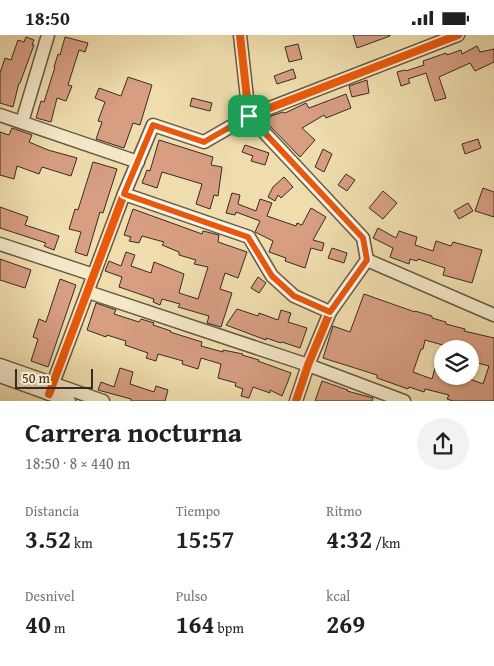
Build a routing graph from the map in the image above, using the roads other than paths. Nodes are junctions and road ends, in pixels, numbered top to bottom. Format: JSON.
{"nodes":[{"id":1,"x":48,"y":35,"type":"edge"},
{"id":2,"x":240,"y":35,"type":"edge"},
{"id":3,"x":458,"y":35,"type":"edge"},
{"id":4,"x":0,"y":115,"type":"edge"},
{"id":5,"x":249,"y":116,"type":"junction"},
{"id":6,"x":22,"y":122,"type":"junction"},
{"id":7,"x":138,"y":162,"type":"junction"},
{"id":8,"x":124,"y":194,"type":"junction"},
{"id":9,"x":0,"y":244,"type":"edge"},
{"id":10,"x":367,"y":260,"type":"junction"},
{"id":11,"x":94,"y":275,"type":"junction"},
{"id":12,"x":88,"y":292,"type":"junction"},
{"id":13,"x":330,"y":312,"type":"junction"},
{"id":14,"x":494,"y":315,"type":"edge"},
{"id":15,"x":0,"y":365,"type":"edge"},
{"id":16,"x":308,"y":365,"type":"junction"},
{"id":17,"x":0,"y":377,"type":"edge"},
{"id":18,"x":50,"y":389,"type":"junction"},
{"id":19,"x":69,"y":401,"type":"edge"},
{"id":20,"x":103,"y":401,"type":"edge"},
{"id":21,"x":296,"y":401,"type":"edge"},
{"id":22,"x":404,"y":401,"type":"edge"}],
"edges":[{"from":1,"to":6,"type":"street"},
{"from":2,"to":5,"type":"street"},
{"from":3,"to":5,"type":"street"},
{"from":4,"to":6,"type":"street"},
{"from":5,"to":7,"type":"street"},
{"from":5,"to":10,"type":"street"},
{"from":6,"to":7,"type":"street"},
{"from":7,"to":8,"type":"street"},
{"from":8,"to":11,"type":"street"},
{"from":8,"to":13,"type":"street"},
{"from":9,"to":11,"type":"street"},
{"from":10,"to":13,"type":"street"},
{"from":10,"to":14,"type":"street"},
{"from":11,"to":12,"type":"street"},
{"from":12,"to":16,"type":"street"},
{"from":12,"to":18,"type":"street"},
{"from":13,"to":16,"type":"street"},
{"from":15,"to":18,"type":"street"},
{"from":16,"to":21,"type":"street"},
{"from":16,"to":22,"type":"street"},
{"from":17,"to":18,"type":"street"},
{"from":18,"to":19,"type":"street"},
{"from":18,"to":20,"type":"street"}]}
